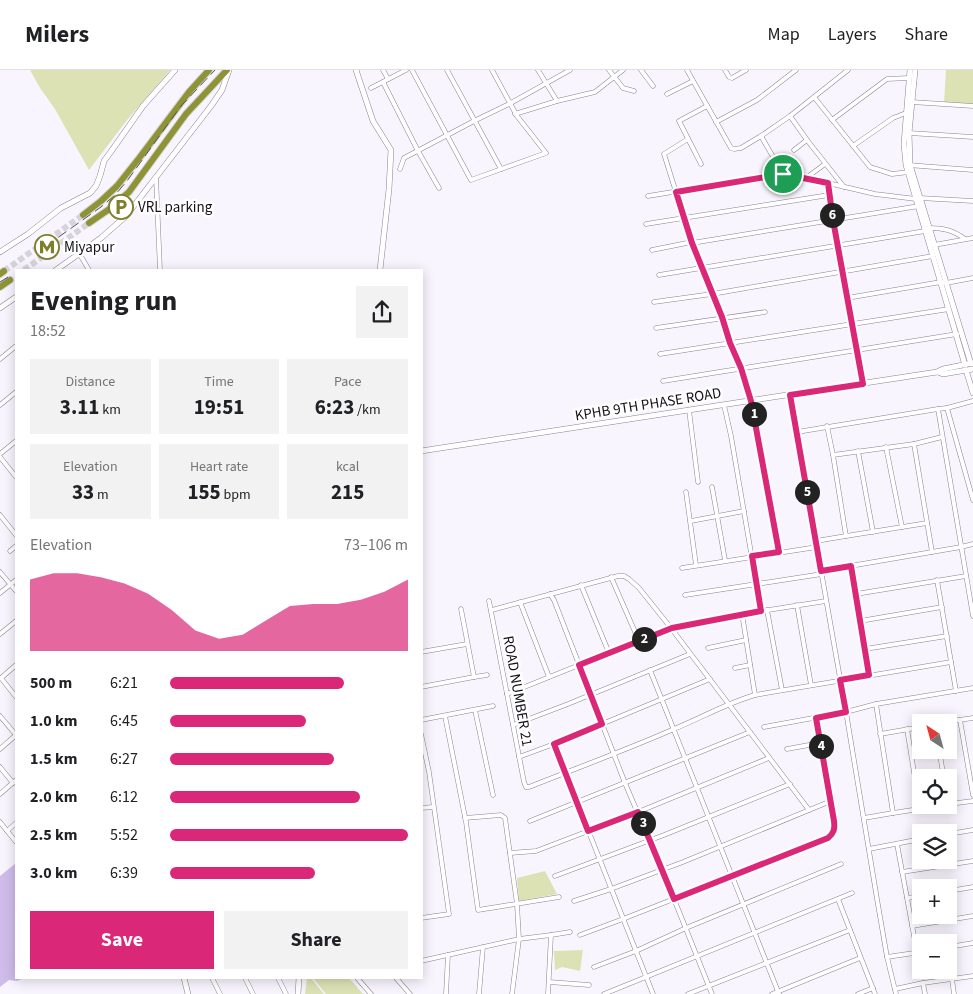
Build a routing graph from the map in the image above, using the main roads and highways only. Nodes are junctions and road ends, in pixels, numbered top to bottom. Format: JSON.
{"nodes":[{"id":1,"x":209,"y":70,"type":"edge"},
{"id":2,"x":228,"y":70,"type":"edge"},
{"id":3,"x":173,"y":113,"type":"junction"},
{"id":4,"x":182,"y":119,"type":"junction"},
{"id":5,"x":83,"y":215,"type":"tunnel mouth"},
{"id":6,"x":89,"y":223,"type":"tunnel mouth"},
{"id":7,"x":10,"y":280,"type":"dead end"},
{"id":8,"x":0,"y":287,"type":"edge"}],
"edges":[{"from":1,"to":3,"type":"highway"},
{"from":2,"to":4,"type":"highway"},
{"from":3,"to":4,"type":"highway"},
{"from":3,"to":5,"type":"highway"},
{"from":4,"to":6,"type":"highway"},
{"from":7,"to":8,"type":"highway"}]}
